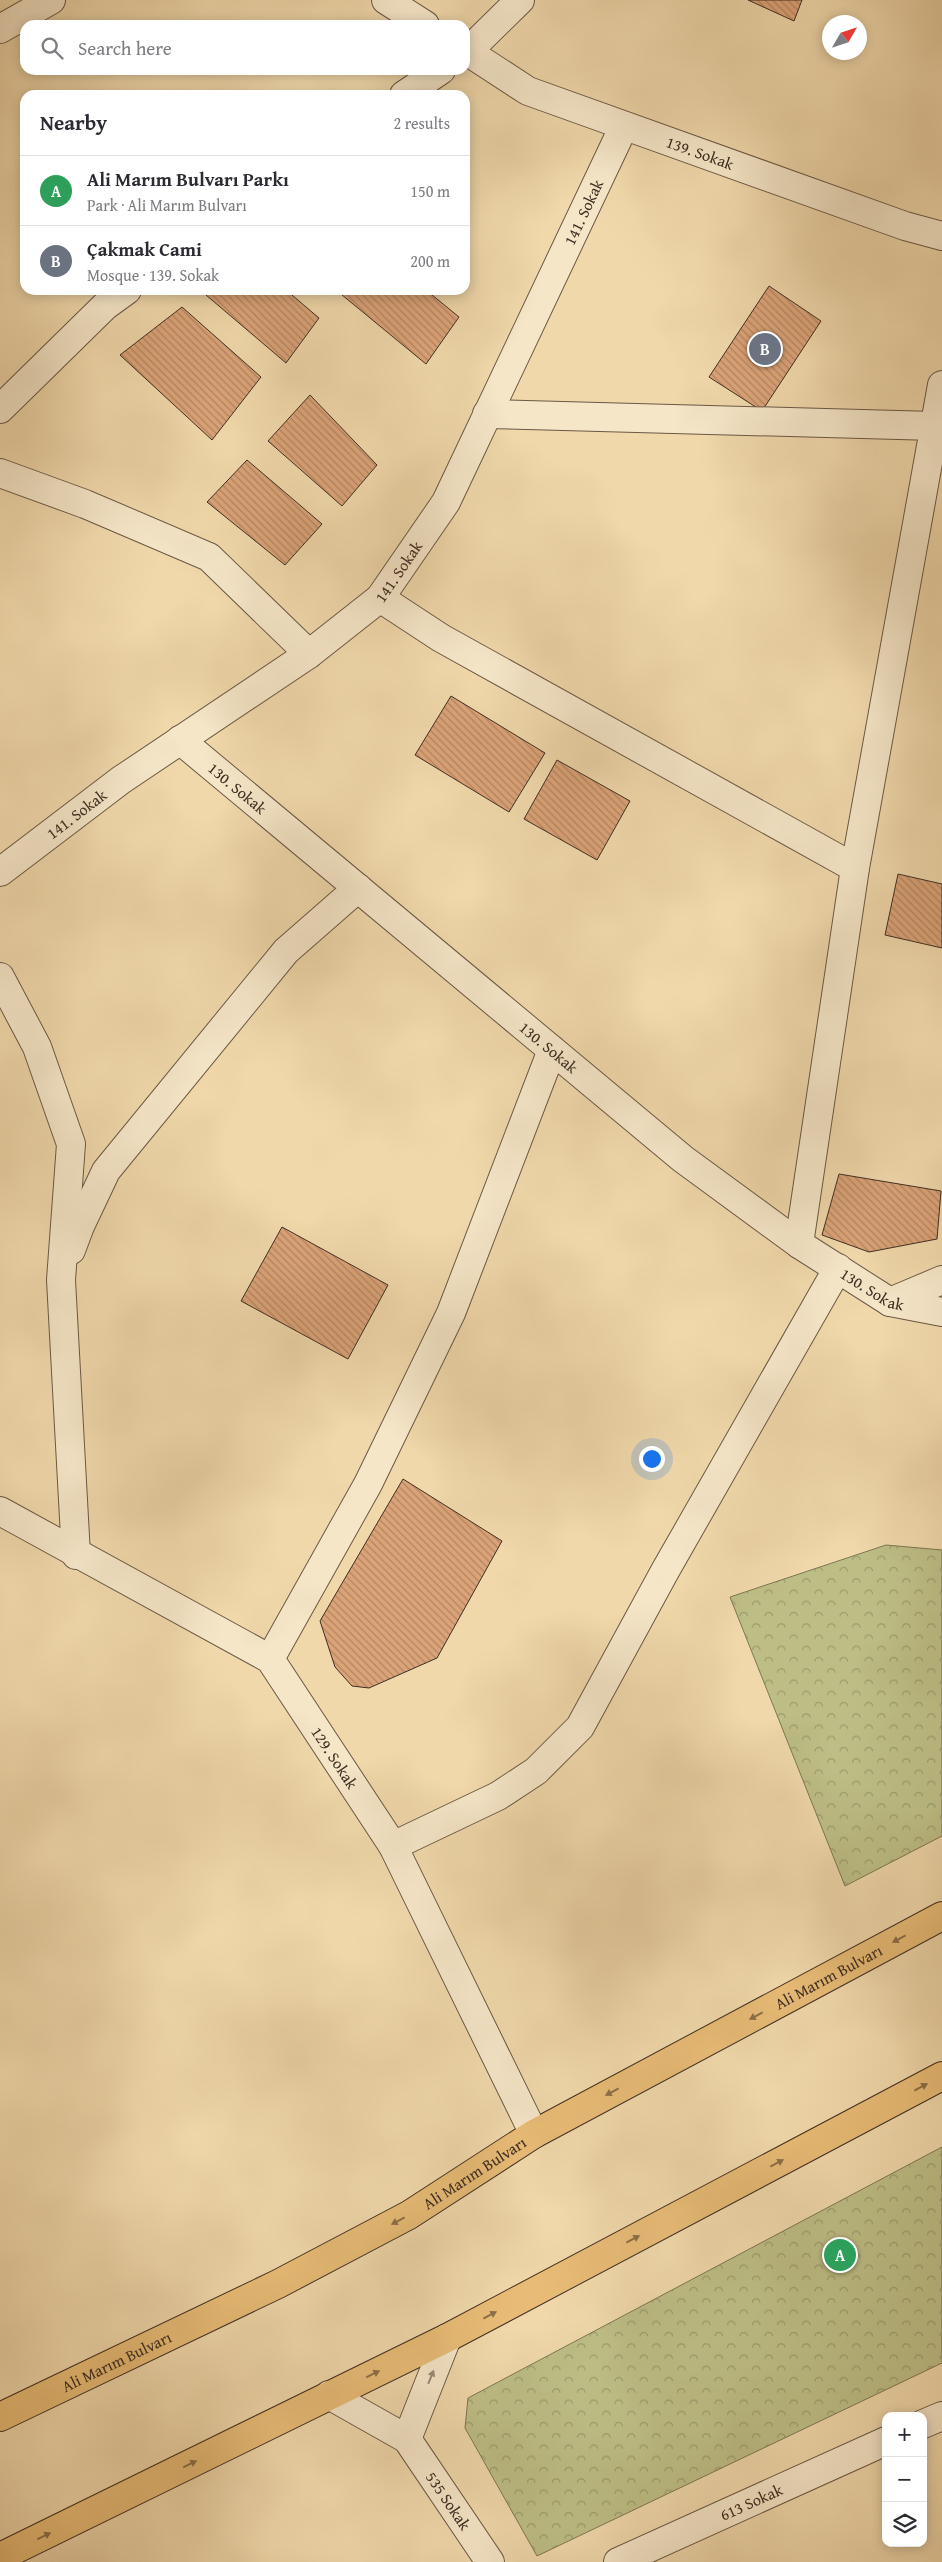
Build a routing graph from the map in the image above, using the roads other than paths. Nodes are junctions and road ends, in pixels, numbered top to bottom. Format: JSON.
{"nodes":[{"id":1,"x":51,"y":0,"type":"edge"},
{"id":2,"x":386,"y":0,"type":"edge"},
{"id":3,"x":520,"y":0,"type":"edge"},
{"id":4,"x":417,"y":20,"type":"edge"},
{"id":5,"x":0,"y":29,"type":"edge"},
{"id":6,"x":470,"y":48,"type":"edge"},
{"id":7,"x":470,"y":55,"type":"edge"},
{"id":8,"x":434,"y":75,"type":"edge"},
{"id":9,"x":411,"y":90,"type":"edge"},
{"id":10,"x":624,"y":126,"type":"junction"},
{"id":11,"x":942,"y":236,"type":"edge"},
{"id":12,"x":120,"y":295,"type":"edge"},
{"id":13,"x":942,"y":386,"type":"edge"},
{"id":14,"x":0,"y":409,"type":"edge"},
{"id":15,"x":487,"y":414,"type":"junction"},
{"id":16,"x":935,"y":426,"type":"junction"},
{"id":17,"x":0,"y":473,"type":"edge"},
{"id":18,"x":380,"y":598,"type":"junction"},
{"id":19,"x":309,"y":654,"type":"junction"},
{"id":20,"x":180,"y":740,"type":"junction"},
{"id":21,"x":855,"y":868,"type":"junction"},
{"id":22,"x":0,"y":872,"type":"edge"},
{"id":23,"x":358,"y":888,"type":"junction"},
{"id":24,"x":0,"y":977,"type":"edge"},
{"id":25,"x":552,"y":1050,"type":"junction"},
{"id":26,"x":799,"y":1244,"type":"junction"},
{"id":27,"x":838,"y":1268,"type":"junction"},
{"id":28,"x":60,"y":1280,"type":"junction"},
{"id":29,"x":942,"y":1280,"type":"edge"},
{"id":30,"x":890,"y":1302,"type":"junction"},
{"id":31,"x":942,"y":1312,"type":"edge"},
{"id":32,"x":0,"y":1511,"type":"edge"},
{"id":33,"x":76,"y":1555,"type":"junction"},
{"id":34,"x":270,"y":1659,"type":"junction"},
{"id":35,"x":394,"y":1846,"type":"junction"},
{"id":36,"x":942,"y":1916,"type":"edge"},
{"id":37,"x":942,"y":2076,"type":"edge"},
{"id":38,"x":534,"y":2134,"type":"junction"},
{"id":39,"x":447,"y":2338,"type":"junction"},
{"id":40,"x":329,"y":2395,"type":"junction"},
{"id":41,"x":942,"y":2416,"type":"edge"},
{"id":42,"x":0,"y":2417,"type":"edge"},
{"id":43,"x":927,"y":2422,"type":"edge"},
{"id":44,"x":407,"y":2439,"type":"junction"},
{"id":45,"x":882,"y":2443,"type":"edge"},
{"id":46,"x":0,"y":2557,"type":"edge"},
{"id":47,"x":490,"y":2562,"type":"edge"},
{"id":48,"x":618,"y":2562,"type":"edge"}],
"edges":[{"from":1,"to":5,"type":"street"},
{"from":2,"to":4,"type":"street"},
{"from":3,"to":6,"type":"street"},
{"from":7,"to":10,"type":"street","name":"139. Sokak"},
{"from":8,"to":9,"type":"street"},
{"from":10,"to":11,"type":"street","name":"139. Sokak"},
{"from":10,"to":15,"type":"street","name":"141. Sokak"},
{"from":12,"to":14,"type":"street"},
{"from":13,"to":16,"type":"street"},
{"from":15,"to":16,"type":"street"},
{"from":15,"to":18,"type":"street","name":"141. Sokak"},
{"from":16,"to":21,"type":"street"},
{"from":17,"to":19,"type":"street"},
{"from":18,"to":19,"type":"street","name":"141. Sokak"},
{"from":18,"to":21,"type":"street"},
{"from":19,"to":20,"type":"street","name":"141. Sokak"},
{"from":20,"to":22,"type":"street","name":"141. Sokak"},
{"from":20,"to":23,"type":"street","name":"130. Sokak"},
{"from":21,"to":26,"type":"street"},
{"from":23,"to":25,"type":"street","name":"130. Sokak"},
{"from":23,"to":28,"type":"street"},
{"from":24,"to":28,"type":"street"},
{"from":25,"to":26,"type":"street","name":"130. Sokak"},
{"from":25,"to":34,"type":"street"},
{"from":26,"to":27,"type":"street","name":"130. Sokak"},
{"from":27,"to":30,"type":"street","name":"130. Sokak"},
{"from":27,"to":35,"type":"street"},
{"from":28,"to":33,"type":"street"},
{"from":29,"to":30,"type":"street"},
{"from":30,"to":31,"type":"street","name":"130. Sokak"},
{"from":32,"to":33,"type":"street","name":"129. Sokak"},
{"from":33,"to":34,"type":"street","name":"129. Sokak"},
{"from":34,"to":35,"type":"street","name":"129. Sokak"},
{"from":35,"to":38,"type":"street","name":"129. Sokak"},
{"from":36,"to":38,"type":"main road","name":"Ali Marım Bulvarı","one_way":true},
{"from":39,"to":37,"type":"main road","one_way":true},
{"from":38,"to":42,"type":"main road","name":"Ali Marım Bulvarı","one_way":true},
{"from":40,"to":39,"type":"main road","one_way":true},
{"from":44,"to":39,"type":"street","one_way":true},
{"from":40,"to":44,"type":"street"},
{"from":46,"to":40,"type":"main road","one_way":true},
{"from":41,"to":43,"type":"street"},
{"from":44,"to":47,"type":"street","name":"535 Sokak"},
{"from":45,"to":48,"type":"street","name":"613 Sokak"}]}
